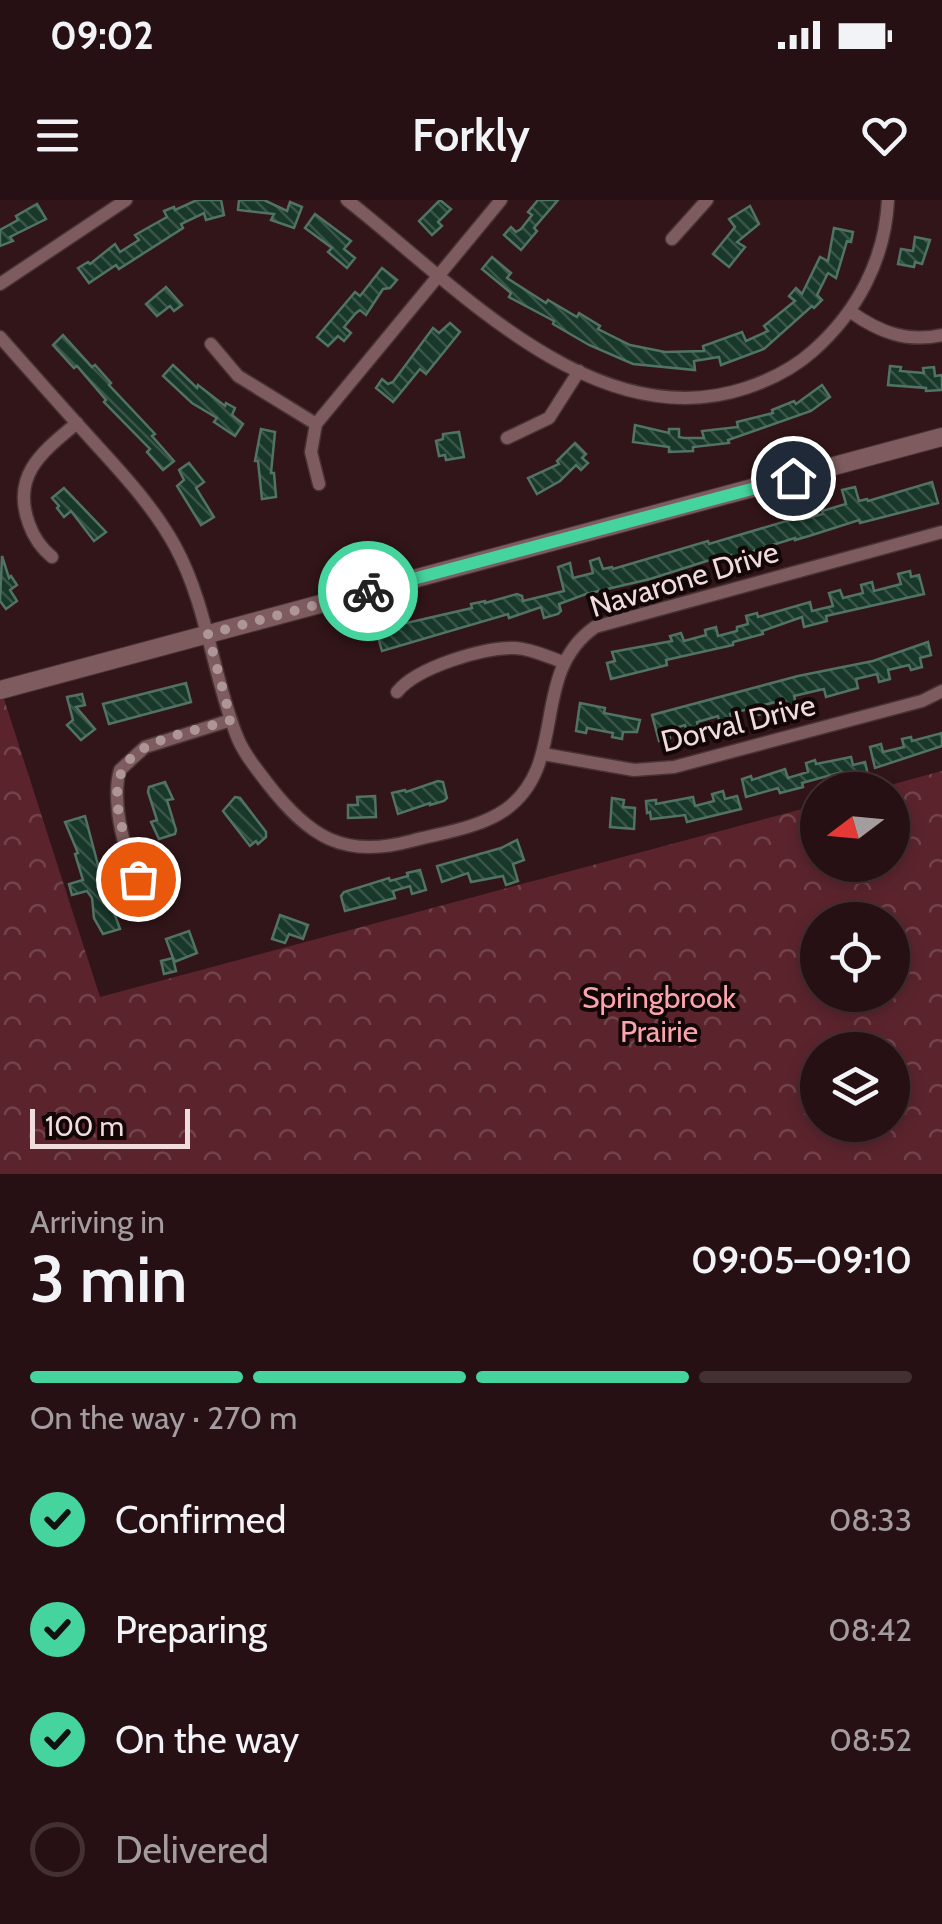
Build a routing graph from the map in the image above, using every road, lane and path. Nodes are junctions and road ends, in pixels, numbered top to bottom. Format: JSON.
{"nodes":[{"id":1,"x":126,"y":200,"type":"edge"},
{"id":2,"x":346,"y":200,"type":"edge"},
{"id":3,"x":501,"y":200,"type":"edge"},
{"id":4,"x":707,"y":200,"type":"edge"},
{"id":5,"x":888,"y":200,"type":"edge"},
{"id":6,"x":672,"y":239,"type":"dead end"},
{"id":7,"x":439,"y":275,"type":"junction"},
{"id":8,"x":0,"y":284,"type":"edge"},
{"id":9,"x":851,"y":312,"type":"junction"},
{"id":10,"x":942,"y":335,"type":"edge"},
{"id":11,"x":0,"y":337,"type":"edge"},
{"id":12,"x":211,"y":344,"type":"dead end"},
{"id":13,"x":579,"y":371,"type":"junction"},
{"id":14,"x":77,"y":423,"type":"junction"},
{"id":15,"x":316,"y":424,"type":"junction"},
{"id":16,"x":942,"y":437,"type":"edge"},
{"id":17,"x":506,"y":438,"type":"dead end"},
{"id":18,"x":319,"y":484,"type":"dead end"},
{"id":19,"x":941,"y":534,"type":"edge"},
{"id":20,"x":52,"y":557,"type":"dead end"},
{"id":21,"x":208,"y":634,"type":"junction"},
{"id":22,"x":562,"y":662,"type":"junction"},
{"id":23,"x":0,"y":690,"type":"edge"},
{"id":24,"x":942,"y":691,"type":"edge"},
{"id":25,"x":397,"y":692,"type":"dead end"},
{"id":26,"x":231,"y":720,"type":"junction"},
{"id":27,"x":543,"y":754,"type":"junction"},
{"id":28,"x":158,"y":894,"type":"dead end"}],
"edges":[{"from":1,"to":8,"type":"street"},
{"from":2,"to":7,"type":"street"},
{"from":3,"to":7,"type":"street"},
{"from":4,"to":6,"type":"street"},
{"from":5,"to":9,"type":"street"},
{"from":7,"to":13,"type":"street"},
{"from":7,"to":15,"type":"street"},
{"from":9,"to":10,"type":"street"},
{"from":9,"to":13,"type":"street"},
{"from":11,"to":14,"type":"street"},
{"from":12,"to":15,"type":"street"},
{"from":13,"to":17,"type":"street"},
{"from":14,"to":20,"type":"street"},
{"from":14,"to":21,"type":"street"},
{"from":15,"to":18,"type":"street"},
{"from":16,"to":21,"type":"street"},
{"from":19,"to":22,"type":"street","name":"Navarone Drive"},
{"from":21,"to":23,"type":"street"},
{"from":21,"to":26,"type":"street"},
{"from":22,"to":25,"type":"street"},
{"from":22,"to":27,"type":"street"},
{"from":24,"to":27,"type":"street","name":"Dorval Drive"},
{"from":26,"to":27,"type":"street"},
{"from":26,"to":28,"type":"street"}]}
